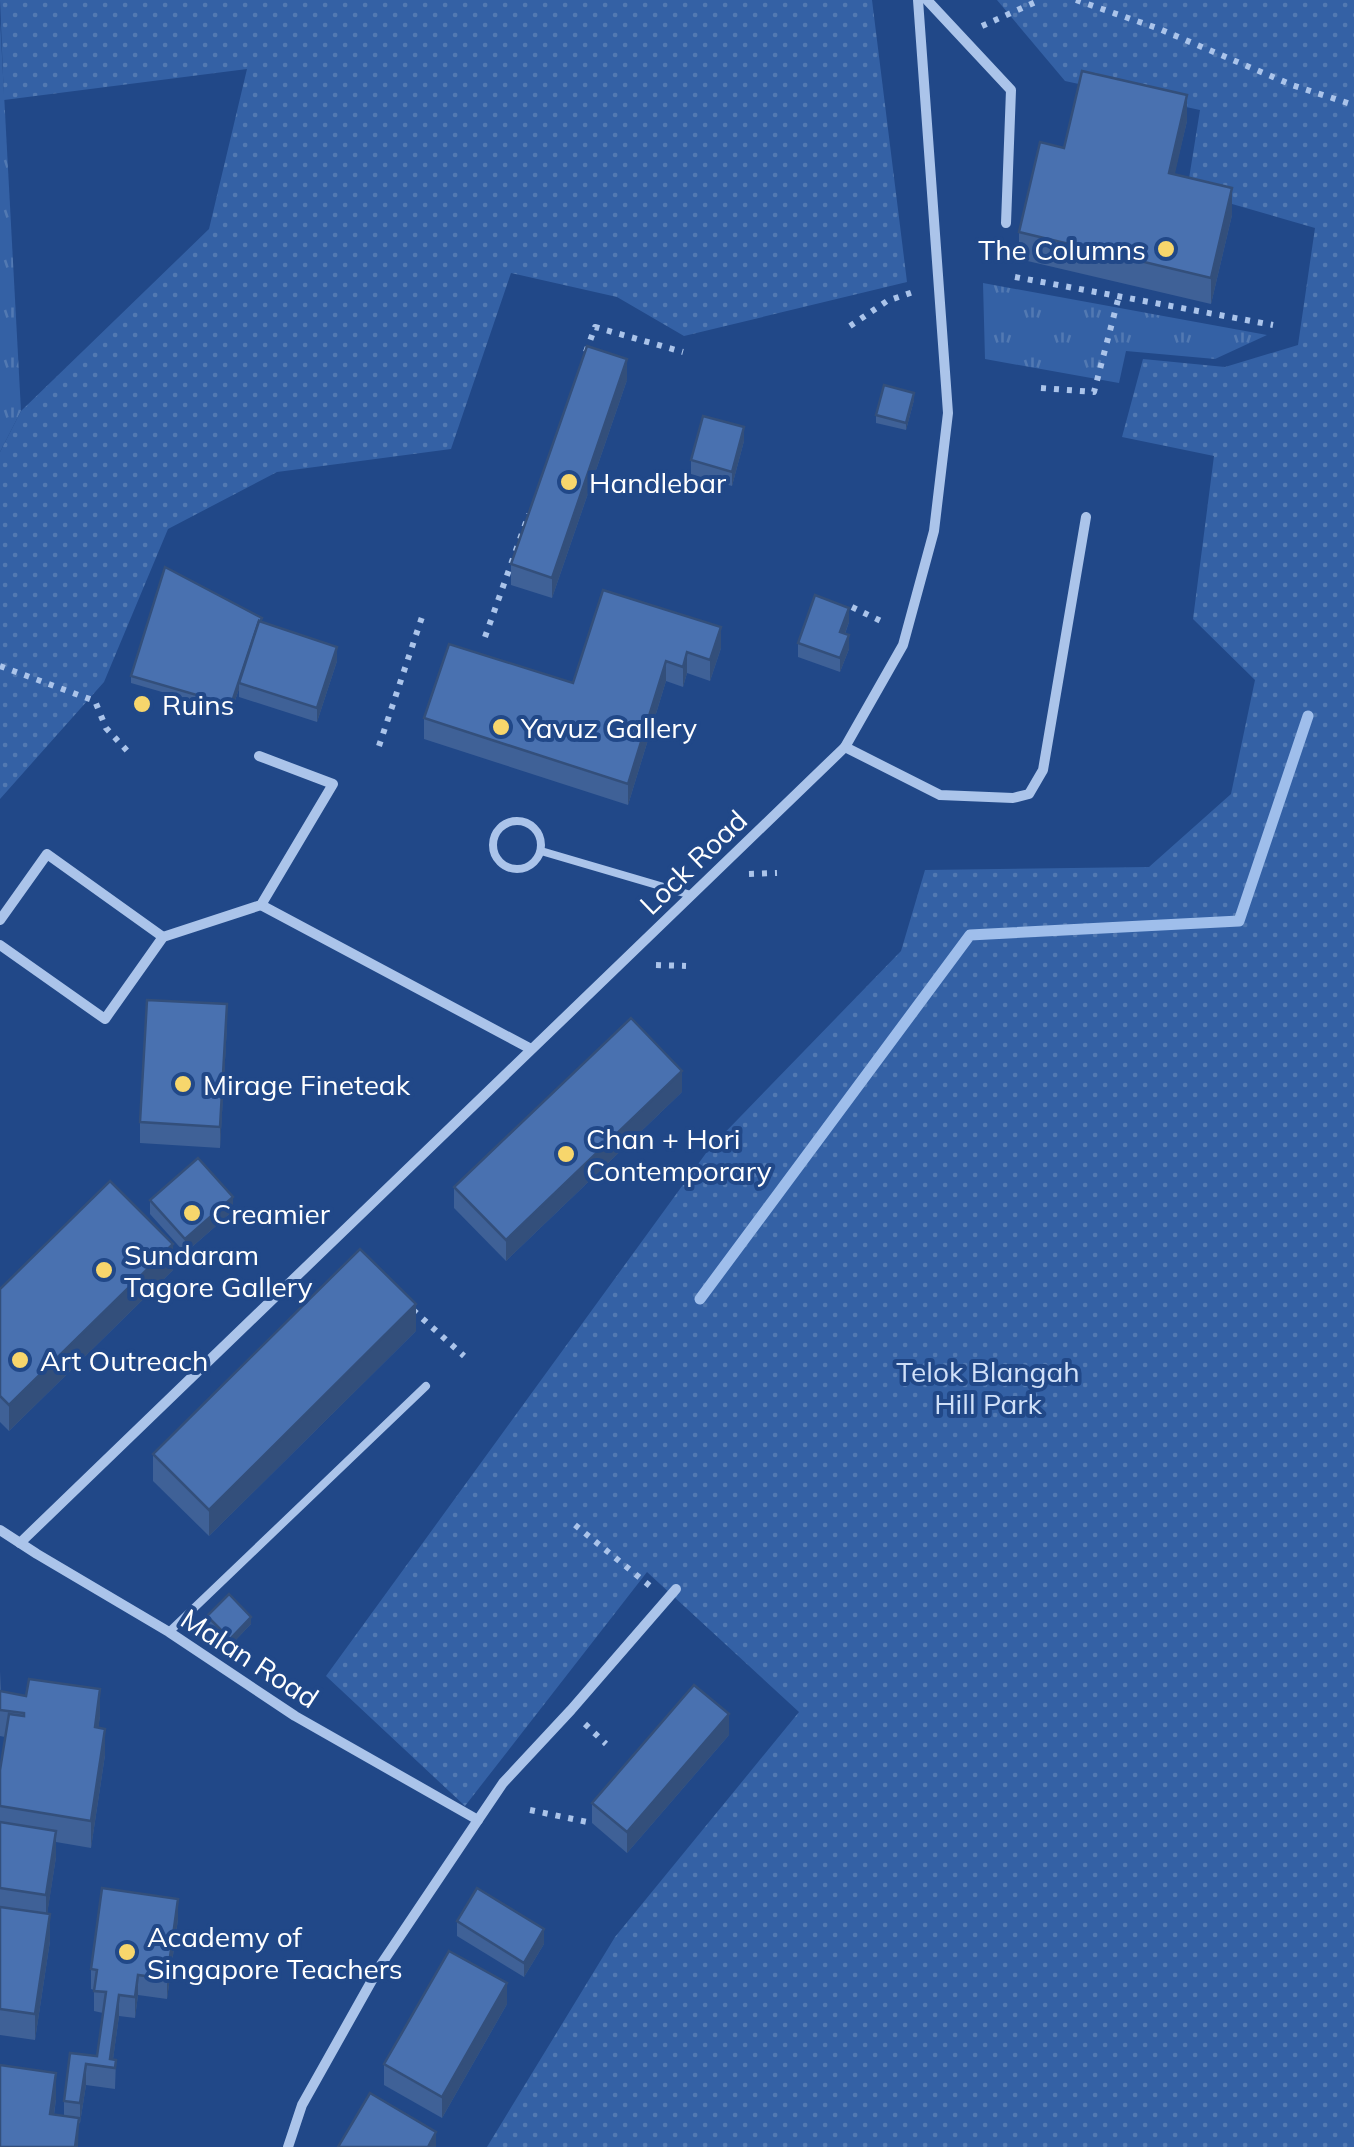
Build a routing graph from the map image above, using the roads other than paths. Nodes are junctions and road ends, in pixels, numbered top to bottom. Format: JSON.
{"nodes":[{"id":1,"x":918,"y":0,"type":"edge"},
{"id":2,"x":927,"y":0,"type":"edge"},
{"id":3,"x":1006,"y":223,"type":"dead end"},
{"id":4,"x":1086,"y":518,"type":"dead end"},
{"id":5,"x":845,"y":747,"type":"junction"},
{"id":6,"x":259,"y":756,"type":"dead end"},
{"id":7,"x":541,"y":851,"type":"junction"},
{"id":8,"x":692,"y":895,"type":"junction"},
{"id":9,"x":261,"y":905,"type":"junction"},
{"id":10,"x":0,"y":920,"type":"edge"},
{"id":11,"x":163,"y":936,"type":"junction"},
{"id":12,"x":0,"y":945,"type":"edge"},
{"id":13,"x":530,"y":1048,"type":"junction"},
{"id":14,"x":426,"y":1386,"type":"dead end"},
{"id":15,"x":0,"y":1530,"type":"edge"},
{"id":16,"x":20,"y":1543,"type":"junction"},
{"id":17,"x":676,"y":1589,"type":"dead end"},
{"id":18,"x":168,"y":1632,"type":"junction"},
{"id":19,"x":478,"y":1820,"type":"junction"},
{"id":20,"x":288,"y":2147,"type":"edge"}],
"edges":[{"from":1,"to":5,"type":"street","name":"Lock Road"},
{"from":2,"to":3,"type":"street"},
{"from":4,"to":5,"type":"street"},
{"from":5,"to":8,"type":"street","name":"Lock Road"},
{"from":6,"to":9,"type":"street"},
{"from":7,"to":7,"type":"lane"},
{"from":7,"to":8,"type":"lane"},
{"from":8,"to":13,"type":"street","name":"Lock Road"},
{"from":9,"to":11,"type":"street"},
{"from":9,"to":13,"type":"street"},
{"from":10,"to":11,"type":"street"},
{"from":11,"to":12,"type":"street"},
{"from":13,"to":16,"type":"street","name":"Lock Road"},
{"from":14,"to":18,"type":"lane"},
{"from":15,"to":16,"type":"street","name":"Malan Road"},
{"from":16,"to":18,"type":"street","name":"Malan Road"},
{"from":17,"to":19,"type":"street"},
{"from":18,"to":19,"type":"street","name":"Malan Road"},
{"from":19,"to":20,"type":"street"}]}
